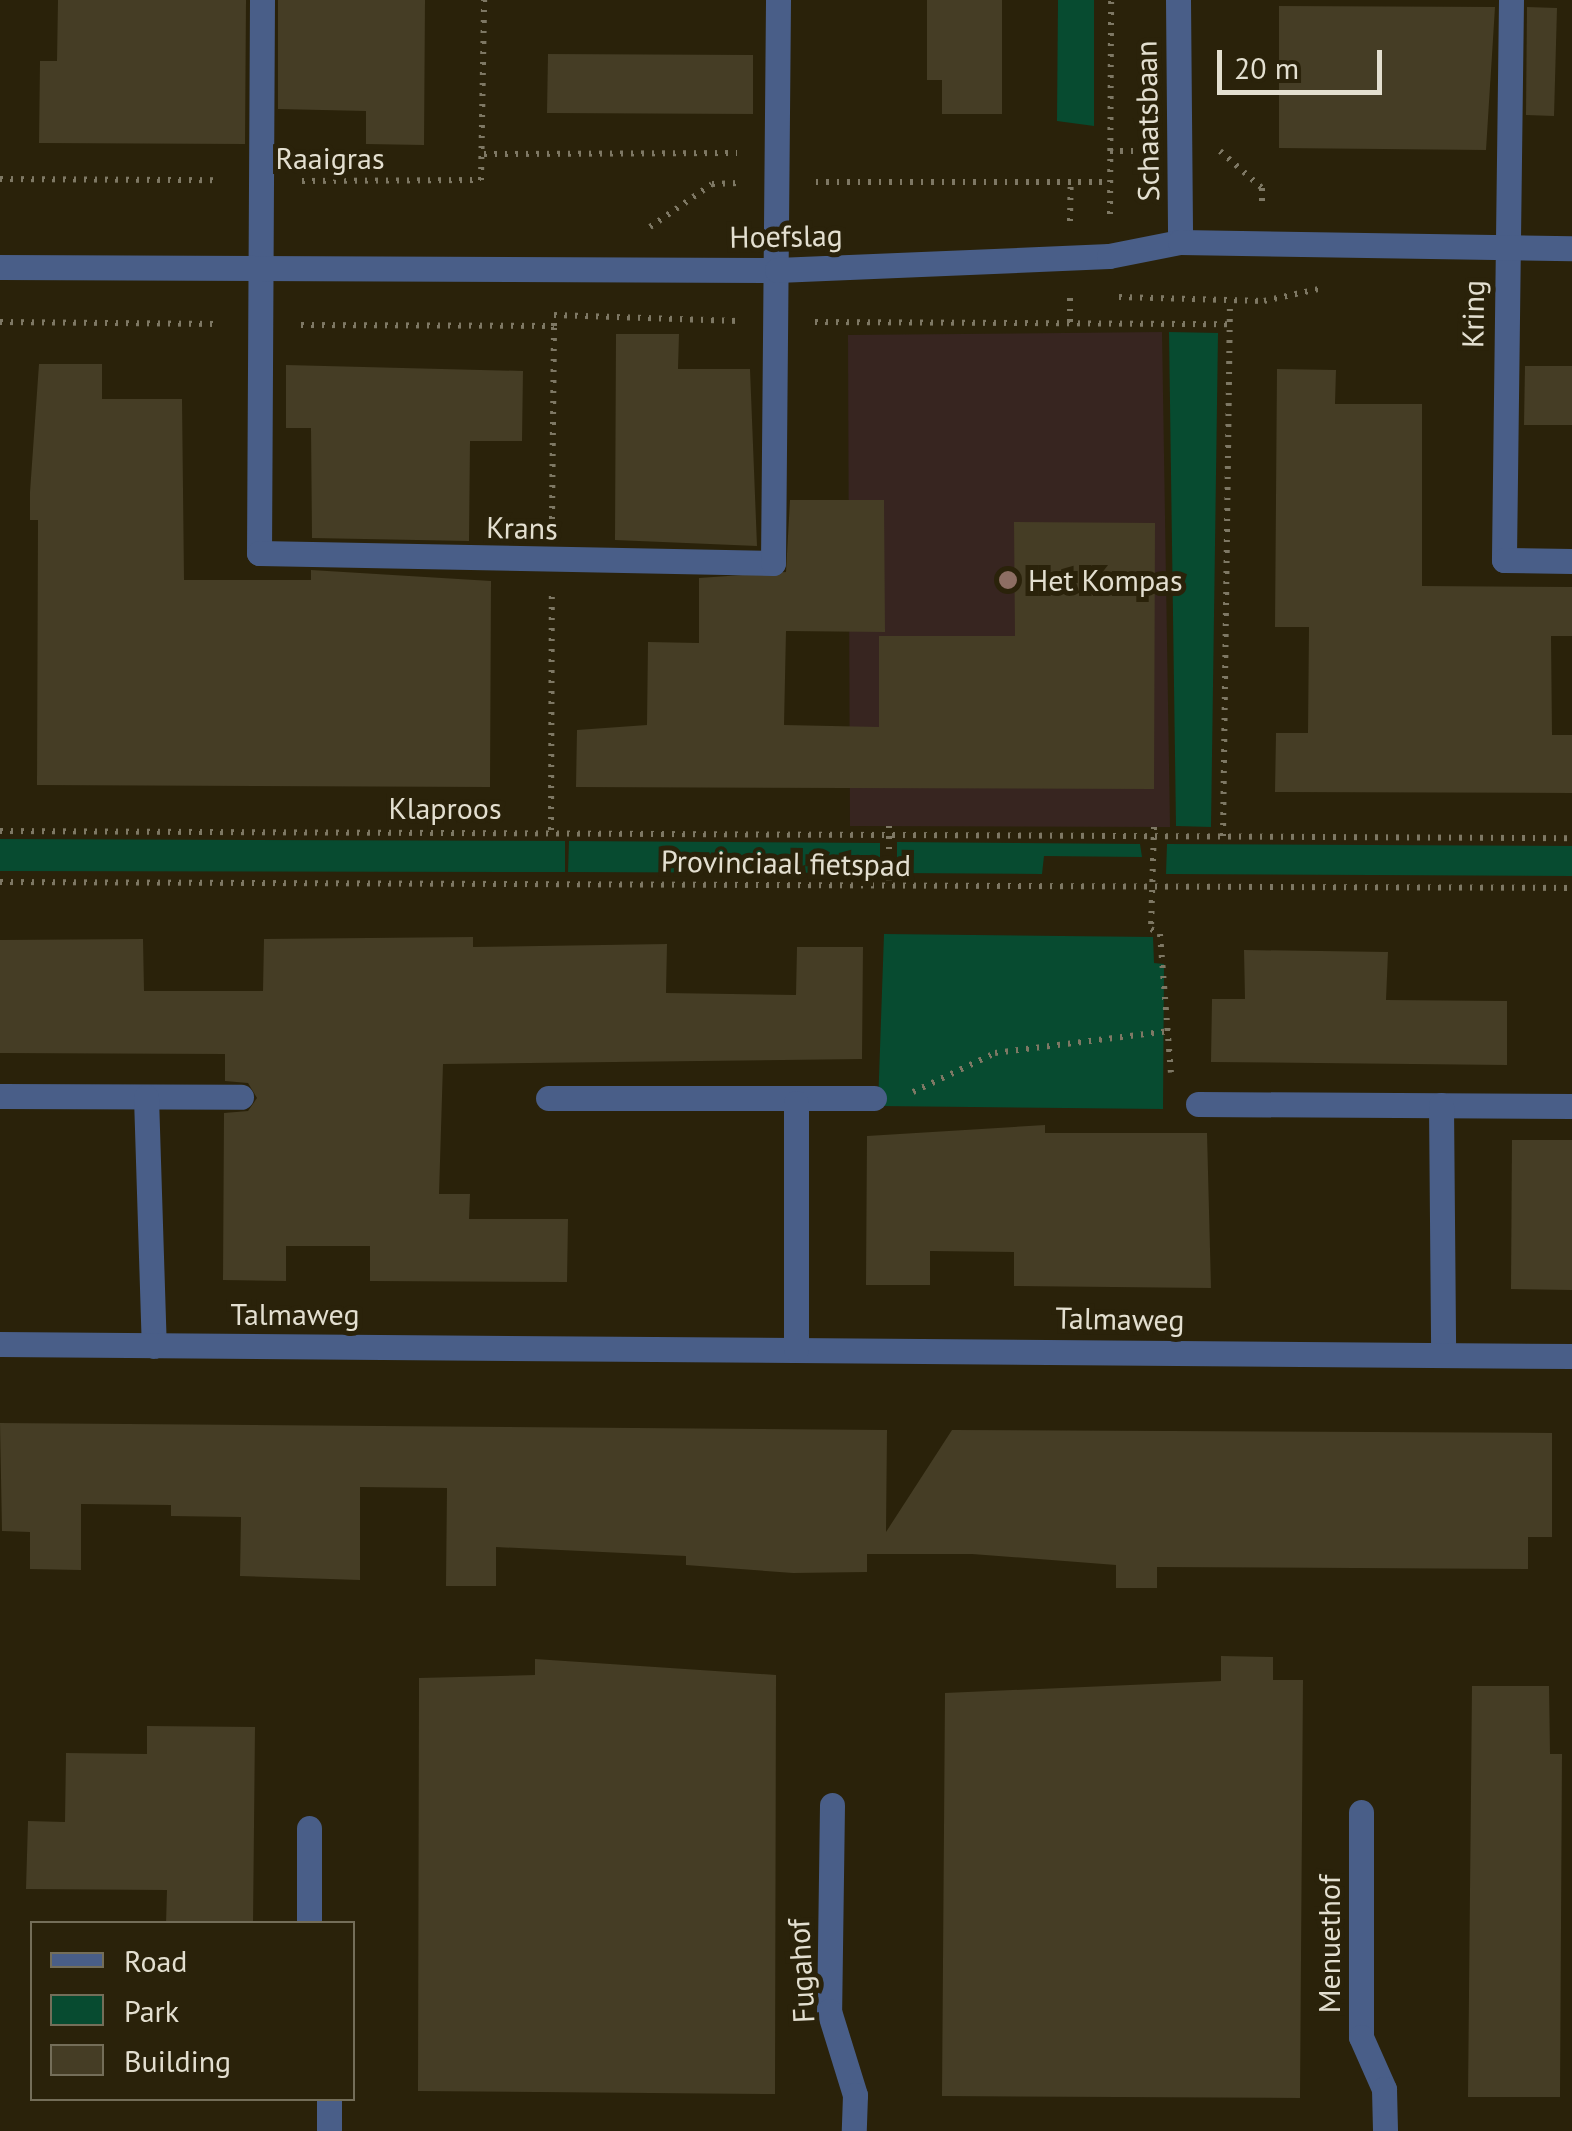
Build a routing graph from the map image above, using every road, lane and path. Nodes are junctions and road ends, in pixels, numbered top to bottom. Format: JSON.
{"nodes":[{"id":1,"x":262,"y":0,"type":"edge"},
{"id":2,"x":484,"y":0,"type":"edge"},
{"id":3,"x":778,"y":0,"type":"edge"},
{"id":4,"x":1110,"y":0,"type":"edge"},
{"id":5,"x":1178,"y":0,"type":"edge"},
{"id":6,"x":1510,"y":0,"type":"edge"},
{"id":7,"x":778,"y":153,"type":"junction"},
{"id":8,"x":484,"y":154,"type":"junction"},
{"id":9,"x":0,"y":179,"type":"edge"},
{"id":10,"x":263,"y":181,"type":"junction"},
{"id":11,"x":777,"y":182,"type":"junction"},
{"id":12,"x":1110,"y":182,"type":"joint"},
{"id":13,"x":628,"y":230,"type":"dead end"},
{"id":14,"x":1180,"y":242,"type":"junction"},
{"id":15,"x":1506,"y":248,"type":"junction"},
{"id":16,"x":1572,"y":248,"type":"edge"},
{"id":17,"x":264,"y":266,"type":"junction"},
{"id":18,"x":0,"y":267,"type":"edge"},
{"id":19,"x":777,"y":270,"type":"junction"},
{"id":20,"x":1110,"y":290,"type":"dead end"},
{"id":21,"x":1230,"y":301,"type":"junction"},
{"id":22,"x":1264,"y":301,"type":"dead end"},
{"id":23,"x":0,"y":322,"type":"edge"},
{"id":24,"x":776,"y":322,"type":"junction"},
{"id":25,"x":1229,"y":324,"type":"junction"},
{"id":26,"x":263,"y":325,"type":"junction"},
{"id":27,"x":1572,"y":562,"type":"edge"},
{"id":28,"x":889,"y":830,"type":"junction"},
{"id":29,"x":0,"y":831,"type":"edge"},
{"id":30,"x":1153,"y":831,"type":"junction"},
{"id":31,"x":1223,"y":836,"type":"junction"},
{"id":32,"x":1572,"y":838,"type":"edge"},
{"id":33,"x":0,"y":882,"type":"edge"},
{"id":34,"x":889,"y":887,"type":"junction"},
{"id":35,"x":1152,"y":888,"type":"junction"},
{"id":36,"x":1572,"y":888,"type":"edge"},
{"id":37,"x":1170,"y":1032,"type":"junction"},
{"id":38,"x":0,"y":1096,"type":"edge"},
{"id":39,"x":240,"y":1097,"type":"dead end"},
{"id":40,"x":146,"y":1098,"type":"junction"},
{"id":41,"x":548,"y":1098,"type":"dead end"},
{"id":42,"x":874,"y":1098,"type":"joint"},
{"id":43,"x":796,"y":1103,"type":"junction"},
{"id":44,"x":1198,"y":1104,"type":"joint"},
{"id":45,"x":1441,"y":1106,"type":"junction"},
{"id":46,"x":1572,"y":1106,"type":"edge"},
{"id":47,"x":0,"y":1344,"type":"edge"},
{"id":48,"x":154,"y":1346,"type":"junction"},
{"id":49,"x":796,"y":1348,"type":"junction"},
{"id":50,"x":1443,"y":1356,"type":"junction"},
{"id":51,"x":1572,"y":1356,"type":"edge"},
{"id":52,"x":832,"y":1805,"type":"dead end"},
{"id":53,"x":1361,"y":1812,"type":"dead end"},
{"id":54,"x":309,"y":1828,"type":"dead end"},
{"id":55,"x":310,"y":1921,"type":"edge"},
{"id":56,"x":329,"y":2101,"type":"edge"},
{"id":57,"x":329,"y":2131,"type":"edge"},
{"id":58,"x":854,"y":2131,"type":"edge"},
{"id":59,"x":1385,"y":2131,"type":"edge"}],
"edges":[{"from":1,"to":10,"type":"street","name":"Krans"},
{"from":2,"to":8,"type":"path"},
{"from":3,"to":7,"type":"street","name":"Krans"},
{"from":4,"to":12,"type":"path","name":"Schaatsbaan"},
{"from":5,"to":14,"type":"street","name":"Schaatsbaan"},
{"from":6,"to":15,"type":"street","name":"Kring"},
{"from":7,"to":8,"type":"path"},
{"from":7,"to":11,"type":"street","name":"Krans"},
{"from":8,"to":10,"type":"path","name":"Raaigras"},
{"from":9,"to":10,"type":"path","name":"Raaigras"},
{"from":10,"to":17,"type":"street","name":"Krans"},
{"from":11,"to":12,"type":"path","name":"Hoefslag"},
{"from":11,"to":13,"type":"path","name":"Hoefslag"},
{"from":11,"to":19,"type":"street","name":"Krans"},
{"from":14,"to":15,"type":"street","name":"Hoefslag"},
{"from":14,"to":19,"type":"street","name":"Hoefslag"},
{"from":15,"to":16,"type":"street","name":"Hoefslag"},
{"from":15,"to":27,"type":"street","name":"Kring"},
{"from":17,"to":18,"type":"street","name":"Hoefslag"},
{"from":17,"to":19,"type":"street","name":"Hoefslag"},
{"from":17,"to":26,"type":"street","name":"Krans"},
{"from":19,"to":24,"type":"street","name":"Krans"},
{"from":20,"to":21,"type":"path"},
{"from":21,"to":22,"type":"path"},
{"from":21,"to":25,"type":"path"},
{"from":23,"to":26,"type":"path"},
{"from":24,"to":25,"type":"path"},
{"from":24,"to":26,"type":"path"},
{"from":24,"to":26,"type":"street","name":"Krans"},
{"from":25,"to":31,"type":"path"},
{"from":28,"to":29,"type":"path","name":"Klaproos"},
{"from":28,"to":30,"type":"path","name":"Klaproos"},
{"from":28,"to":34,"type":"path"},
{"from":30,"to":31,"type":"path","name":"Klaproos"},
{"from":30,"to":35,"type":"path"},
{"from":31,"to":32,"type":"path","name":"Klaproos"},
{"from":33,"to":34,"type":"path","name":"Provinciaal fietspad"},
{"from":34,"to":35,"type":"path","name":"Provinciaal fietspad"},
{"from":35,"to":36,"type":"path","name":"Provinciaal fietspad"},
{"from":35,"to":37,"type":"path"},
{"from":37,"to":42,"type":"path"},
{"from":37,"to":44,"type":"path"},
{"from":38,"to":40,"type":"street"},
{"from":39,"to":40,"type":"street"},
{"from":40,"to":48,"type":"street"},
{"from":41,"to":43,"type":"street"},
{"from":42,"to":43,"type":"street"},
{"from":43,"to":49,"type":"street"},
{"from":44,"to":45,"type":"street"},
{"from":45,"to":46,"type":"street"},
{"from":45,"to":50,"type":"street"},
{"from":47,"to":48,"type":"street","name":"Talmaweg"},
{"from":48,"to":49,"type":"street","name":"Talmaweg"},
{"from":49,"to":50,"type":"street","name":"Talmaweg"},
{"from":50,"to":51,"type":"street","name":"Talmaweg"},
{"from":52,"to":58,"type":"street","name":"Fugahof"},
{"from":53,"to":59,"type":"street","name":"Menuethof"},
{"from":54,"to":55,"type":"street"},
{"from":56,"to":57,"type":"street"}]}
